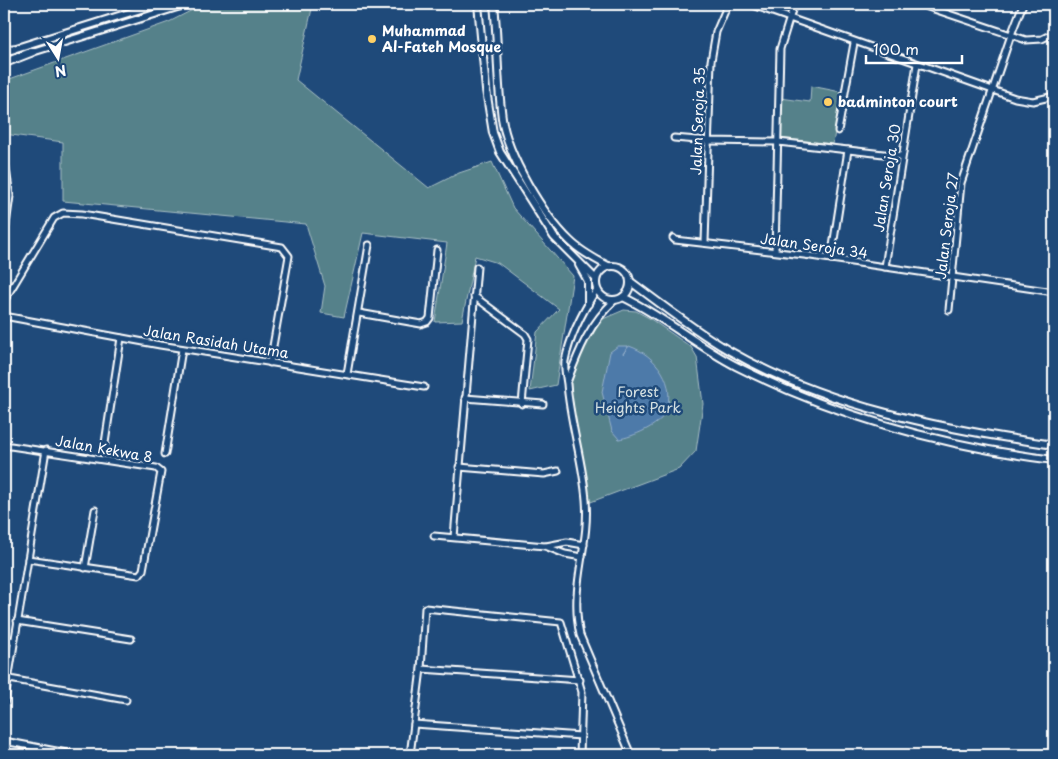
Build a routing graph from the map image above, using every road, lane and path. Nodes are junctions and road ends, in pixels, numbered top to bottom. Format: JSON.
{"nodes":[{"id":1,"x":157,"y":4,"type":"edge"},
{"id":2,"x":187,"y":4,"type":"edge"},
{"id":3,"x":478,"y":4,"type":"edge"},
{"id":4,"x":494,"y":4,"type":"edge"},
{"id":5,"x":728,"y":4,"type":"edge"},
{"id":6,"x":750,"y":4,"type":"edge"},
{"id":7,"x":794,"y":4,"type":"edge"},
{"id":8,"x":919,"y":4,"type":"edge"},
{"id":9,"x":1024,"y":4,"type":"edge"},
{"id":10,"x":789,"y":17,"type":"junction"},
{"id":11,"x":1054,"y":32,"type":"edge"},
{"id":12,"x":1011,"y":35,"type":"junction"},
{"id":13,"x":854,"y":42,"type":"junction"},
{"id":14,"x":13,"y":49,"type":"joint"},
{"id":15,"x":4,"y":51,"type":"edge"},
{"id":16,"x":32,"y":52,"type":"joint"},
{"id":17,"x":4,"y":62,"type":"edge"},
{"id":18,"x":917,"y":64,"type":"junction"},
{"id":19,"x":994,"y":90,"type":"junction"},
{"id":20,"x":1054,"y":96,"type":"edge"},
{"id":21,"x":838,"y":131,"type":"dead end"},
{"id":22,"x":674,"y":138,"type":"dead end"},
{"id":23,"x":709,"y":141,"type":"junction"},
{"id":24,"x":778,"y":142,"type":"junction"},
{"id":25,"x":848,"y":150,"type":"junction"},
{"id":26,"x":901,"y":156,"type":"junction"},
{"id":27,"x":4,"y":162,"type":"edge"},
{"id":28,"x":4,"y":232,"type":"edge"},
{"id":29,"x":673,"y":238,"type":"dead end"},
{"id":30,"x":705,"y":242,"type":"junction"},
{"id":31,"x":369,"y":245,"type":"dead end"},
{"id":32,"x":437,"y":250,"type":"dead end"},
{"id":33,"x":775,"y":251,"type":"junction"},
{"id":34,"x":574,"y":256,"type":"junction"},
{"id":35,"x":831,"y":259,"type":"junction"},
{"id":36,"x":608,"y":266,"type":"junction"},
{"id":37,"x":477,"y":267,"type":"dead end"},
{"id":38,"x":885,"y":267,"type":"junction"},
{"id":39,"x":953,"y":277,"type":"junction"},
{"id":40,"x":596,"y":279,"type":"junction"},
{"id":41,"x":631,"y":282,"type":"junction"},
{"id":42,"x":597,"y":289,"type":"junction"},
{"id":43,"x":1054,"y":292,"type":"edge"},
{"id":44,"x":474,"y":296,"type":"junction"},
{"id":45,"x":623,"y":297,"type":"junction"},
{"id":46,"x":615,"y":300,"type":"junction"},
{"id":47,"x":4,"y":301,"type":"edge"},
{"id":48,"x":588,"y":304,"type":"junction"},
{"id":49,"x":949,"y":310,"type":"dead end"},
{"id":50,"x":359,"y":313,"type":"junction"},
{"id":51,"x":4,"y":316,"type":"edge"},
{"id":52,"x":121,"y":338,"type":"junction"},
{"id":53,"x":182,"y":348,"type":"junction"},
{"id":54,"x":270,"y":363,"type":"junction"},
{"id":55,"x":346,"y":374,"type":"junction"},
{"id":56,"x":567,"y":383,"type":"junction"},
{"id":57,"x":424,"y":387,"type":"dead end"},
{"id":58,"x":464,"y":398,"type":"junction"},
{"id":59,"x":522,"y":404,"type":"junction"},
{"id":60,"x":543,"y":404,"type":"dead end"},
{"id":61,"x":106,"y":443,"type":"dead end"},
{"id":62,"x":4,"y":445,"type":"edge"},
{"id":63,"x":1054,"y":445,"type":"edge"},
{"id":64,"x":46,"y":450,"type":"junction"},
{"id":65,"x":165,"y":454,"type":"dead end"},
{"id":66,"x":1054,"y":460,"type":"edge"},
{"id":67,"x":459,"y":467,"type":"junction"},
{"id":68,"x":558,"y":472,"type":"dead end"},
{"id":69,"x":95,"y":510,"type":"dead end"},
{"id":70,"x":434,"y":536,"type":"dead end"},
{"id":71,"x":454,"y":537,"type":"junction"},
{"id":72,"x":584,"y":545,"type":"junction"},
{"id":73,"x":545,"y":546,"type":"junction"},
{"id":74,"x":582,"y":557,"type":"junction"},
{"id":75,"x":28,"y":559,"type":"junction"},
{"id":76,"x":85,"y":568,"type":"junction"},
{"id":77,"x":17,"y":621,"type":"junction"},
{"id":78,"x":4,"y":639,"type":"edge"},
{"id":79,"x":131,"y":639,"type":"dead end"},
{"id":80,"x":14,"y":641,"type":"junction"},
{"id":81,"x":7,"y":669,"type":"edge"},
{"id":82,"x":421,"y":669,"type":"junction"},
{"id":83,"x":6,"y":679,"type":"edge"},
{"id":84,"x":580,"y":680,"type":"junction"},
{"id":85,"x":126,"y":700,"type":"dead end"},
{"id":86,"x":4,"y":705,"type":"edge"},
{"id":87,"x":414,"y":724,"type":"junction"},
{"id":88,"x":581,"y":736,"type":"junction"},
{"id":89,"x":4,"y":742,"type":"edge"},
{"id":90,"x":77,"y":755,"type":"edge"},
{"id":91,"x":410,"y":755,"type":"edge"},
{"id":92,"x":580,"y":755,"type":"edge"},
{"id":93,"x":631,"y":755,"type":"edge"}],
"edges":[{"from":1,"to":14,"type":"street"},
{"from":2,"to":16,"type":"street"},
{"from":3,"to":34,"type":"street"},
{"from":4,"to":36,"type":"street"},
{"from":5,"to":23,"type":"street","name":"Jalan Seroja 35"},
{"from":6,"to":10,"type":"street"},
{"from":7,"to":10,"type":"street"},
{"from":8,"to":12,"type":"street"},
{"from":9,"to":12,"type":"street","name":"Jalan Seroja 27"},
{"from":10,"to":13,"type":"street"},
{"from":10,"to":24,"type":"street"},
{"from":11,"to":12,"type":"street"},
{"from":12,"to":19,"type":"street","name":"Jalan Seroja 27"},
{"from":13,"to":18,"type":"street"},
{"from":13,"to":21,"type":"street"},
{"from":14,"to":15,"type":"main road"},
{"from":16,"to":17,"type":"main road"},
{"from":18,"to":19,"type":"street"},
{"from":18,"to":26,"type":"street","name":"Jalan Seroja 30"},
{"from":19,"to":20,"type":"street"},
{"from":19,"to":39,"type":"street","name":"Jalan Seroja 27"},
{"from":22,"to":23,"type":"street"},
{"from":23,"to":24,"type":"street"},
{"from":23,"to":30,"type":"street","name":"Jalan Seroja 35"},
{"from":24,"to":25,"type":"street"},
{"from":24,"to":33,"type":"street"},
{"from":25,"to":26,"type":"street"},
{"from":25,"to":35,"type":"street"},
{"from":26,"to":38,"type":"street","name":"Jalan Seroja 30"},
{"from":27,"to":28,"type":"main road"},
{"from":29,"to":30,"type":"street","name":"Jalan Seroja 34"},
{"from":30,"to":33,"type":"street","name":"Jalan Seroja 34"},
{"from":31,"to":50,"type":"street"},
{"from":32,"to":50,"type":"street"},
{"from":33,"to":35,"type":"street","name":"Jalan Seroja 34"},
{"from":34,"to":40,"type":"street"},
{"from":34,"to":48,"type":"street"},
{"from":35,"to":38,"type":"street","name":"Jalan Seroja 34"},
{"from":36,"to":40,"type":"street"},
{"from":36,"to":41,"type":"street"},
{"from":37,"to":44,"type":"street"},
{"from":38,"to":39,"type":"street","name":"Jalan Seroja 34"},
{"from":39,"to":43,"type":"street","name":"Jalan Seroja 34"},
{"from":39,"to":49,"type":"street","name":"Jalan Seroja 27"},
{"from":40,"to":42,"type":"street"},
{"from":41,"to":45,"type":"street"},
{"from":41,"to":63,"type":"street"},
{"from":42,"to":46,"type":"street"},
{"from":42,"to":48,"type":"street"},
{"from":44,"to":58,"type":"street"},
{"from":44,"to":59,"type":"street"},
{"from":45,"to":46,"type":"street"},
{"from":45,"to":66,"type":"street"},
{"from":46,"to":56,"type":"street"},
{"from":47,"to":54,"type":"street"},
{"from":48,"to":56,"type":"street"},
{"from":50,"to":55,"type":"street"},
{"from":51,"to":52,"type":"street","name":"Jalan Rasidah Utama"},
{"from":52,"to":53,"type":"street","name":"Jalan Rasidah Utama"},
{"from":52,"to":61,"type":"street"},
{"from":53,"to":54,"type":"street","name":"Jalan Rasidah Utama"},
{"from":53,"to":65,"type":"street"},
{"from":54,"to":55,"type":"street","name":"Jalan Rasidah Utama"},
{"from":55,"to":57,"type":"street","name":"Jalan Rasidah Utama"},
{"from":56,"to":72,"type":"street"},
{"from":58,"to":59,"type":"street"},
{"from":58,"to":67,"type":"street"},
{"from":59,"to":60,"type":"street"},
{"from":62,"to":64,"type":"street","name":"Jalan Kekwa 8"},
{"from":64,"to":75,"type":"street"},
{"from":64,"to":76,"type":"street","name":"Jalan Kekwa 8"},
{"from":67,"to":68,"type":"street"},
{"from":67,"to":71,"type":"street"},
{"from":69,"to":76,"type":"street"},
{"from":70,"to":71,"type":"street"},
{"from":71,"to":73,"type":"street"},
{"from":72,"to":73,"type":"street"},
{"from":72,"to":74,"type":"street"},
{"from":73,"to":74,"type":"street"},
{"from":74,"to":93,"type":"street"},
{"from":75,"to":76,"type":"street","name":"Jalan Kekwa 8"},
{"from":75,"to":77,"type":"street"},
{"from":77,"to":79,"type":"street"},
{"from":77,"to":80,"type":"street"},
{"from":78,"to":80,"type":"street"},
{"from":80,"to":81,"type":"street"},
{"from":81,"to":83,"type":"street"},
{"from":82,"to":84,"type":"street"},
{"from":82,"to":84,"type":"street"},
{"from":82,"to":87,"type":"street"},
{"from":83,"to":85,"type":"street"},
{"from":83,"to":86,"type":"street"},
{"from":84,"to":88,"type":"street"},
{"from":87,"to":88,"type":"street"},
{"from":87,"to":91,"type":"street"},
{"from":88,"to":92,"type":"street"},
{"from":89,"to":90,"type":"street"}]}
